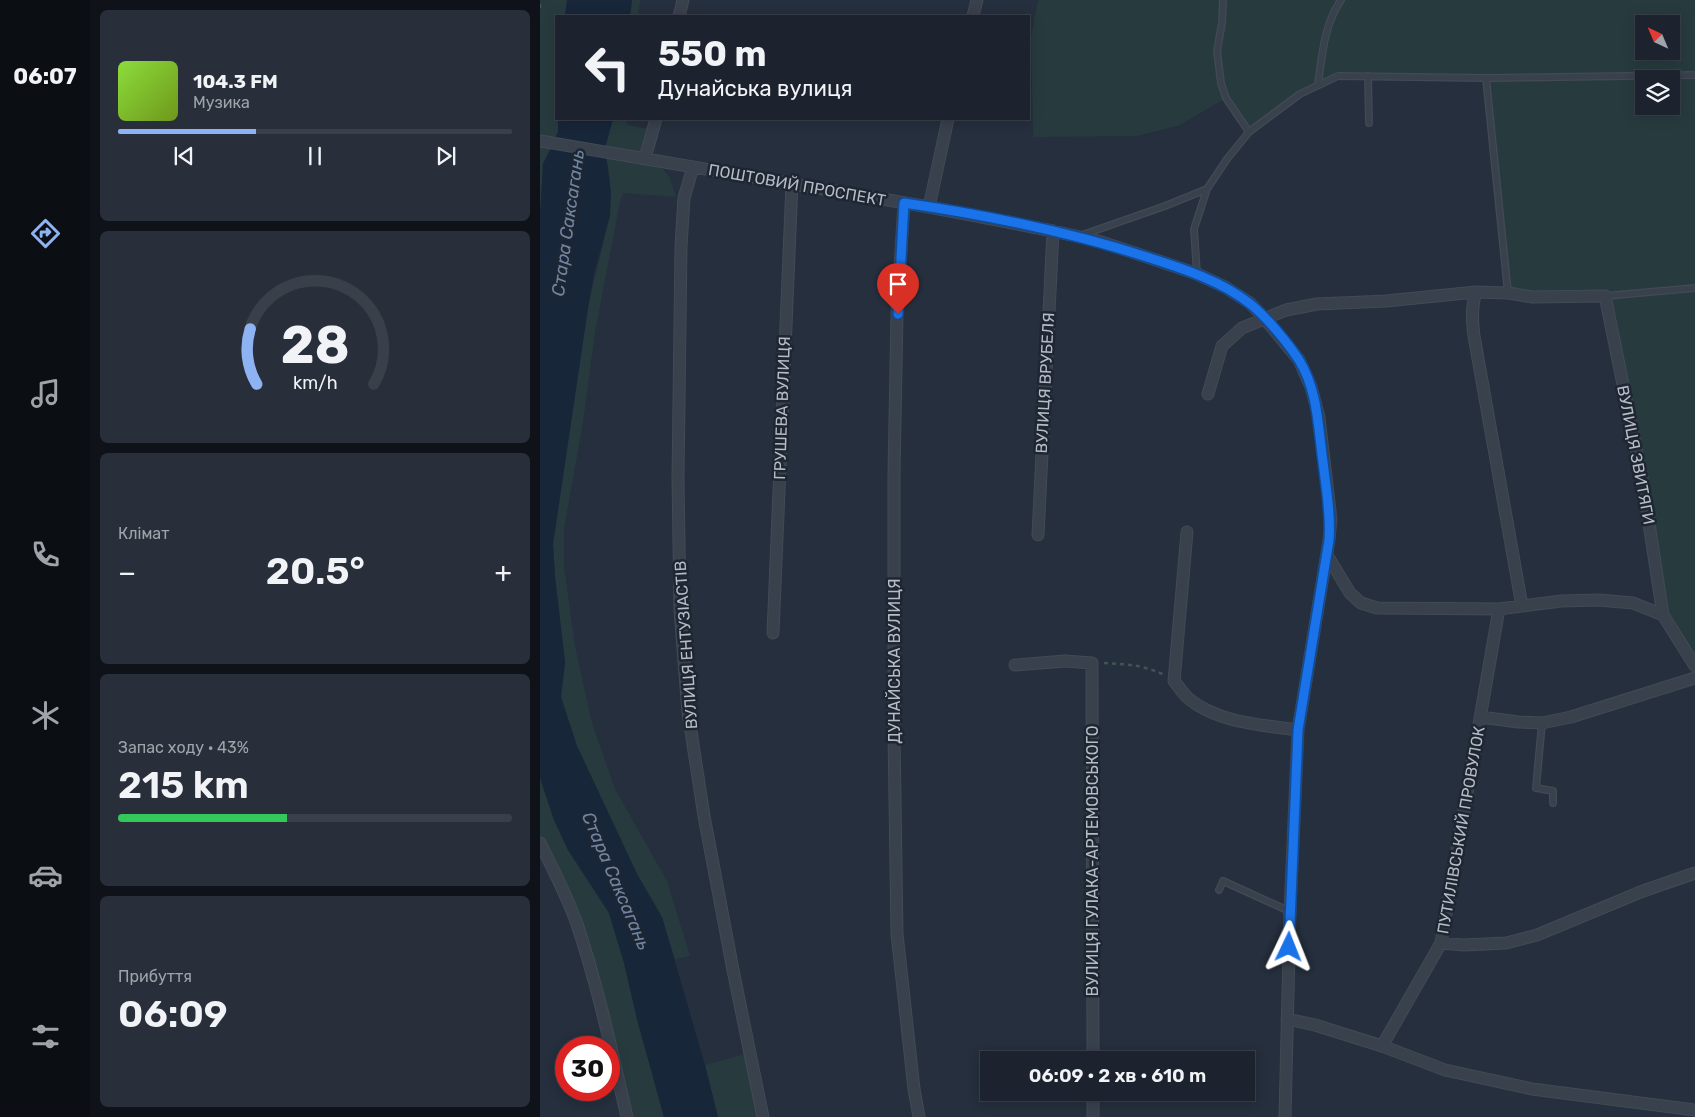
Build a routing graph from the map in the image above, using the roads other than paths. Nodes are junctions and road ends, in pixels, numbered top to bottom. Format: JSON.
{"nodes":[{"id":1,"x":683,"y":0,"type":"edge"},
{"id":2,"x":977,"y":0,"type":"edge"},
{"id":3,"x":1223,"y":0,"type":"edge"},
{"id":4,"x":1341,"y":0,"type":"edge"},
{"id":5,"x":679,"y":15,"type":"edge"},
{"id":6,"x":973,"y":15,"type":"edge"},
{"id":7,"x":1695,"y":75,"type":"edge"},
{"id":8,"x":1368,"y":76,"type":"junction"},
{"id":9,"x":1486,"y":78,"type":"junction"},
{"id":10,"x":1318,"y":85,"type":"junction"},
{"id":11,"x":656,"y":120,"type":"edge"},
{"id":12,"x":948,"y":120,"type":"edge"},
{"id":13,"x":1369,"y":123,"type":"dead end"},
{"id":14,"x":1250,"y":132,"type":"junction"},
{"id":15,"x":544,"y":142,"type":"edge"},
{"id":16,"x":645,"y":158,"type":"junction"},
{"id":17,"x":693,"y":167,"type":"junction"},
{"id":18,"x":792,"y":183,"type":"junction"},
{"id":19,"x":1207,"y":189,"type":"junction"},
{"id":20,"x":904,"y":203,"type":"junction"},
{"id":21,"x":929,"y":207,"type":"junction"},
{"id":22,"x":1053,"y":231,"type":"junction"},
{"id":23,"x":1078,"y":236,"type":"junction"},
{"id":24,"x":1197,"y":274,"type":"junction"},
{"id":25,"x":1695,"y":288,"type":"edge"},
{"id":26,"x":1476,"y":292,"type":"junction"},
{"id":27,"x":1508,"y":293,"type":"junction"},
{"id":28,"x":1605,"y":296,"type":"junction"},
{"id":29,"x":1266,"y":319,"type":"junction"},
{"id":30,"x":1208,"y":394,"type":"dead end"},
{"id":31,"x":1187,"y":532,"type":"dead end"},
{"id":32,"x":1038,"y":535,"type":"dead end"},
{"id":33,"x":1327,"y":555,"type":"junction"},
{"id":34,"x":1522,"y":606,"type":"junction"},
{"id":35,"x":1499,"y":609,"type":"junction"},
{"id":36,"x":1663,"y":615,"type":"junction"},
{"id":37,"x":772,"y":633,"type":"dead end"},
{"id":38,"x":1015,"y":665,"type":"dead end"},
{"id":39,"x":1695,"y":666,"type":"edge"},
{"id":40,"x":1695,"y":678,"type":"edge"},
{"id":41,"x":1481,"y":717,"type":"junction"},
{"id":42,"x":1542,"y":723,"type":"junction"},
{"id":43,"x":1298,"y":730,"type":"junction"},
{"id":44,"x":1553,"y":803,"type":"dead end"},
{"id":45,"x":540,"y":843,"type":"edge"},
{"id":46,"x":1695,"y":873,"type":"edge"},
{"id":47,"x":1219,"y":890,"type":"dead end"},
{"id":48,"x":1290,"y":911,"type":"junction"},
{"id":49,"x":1441,"y":943,"type":"junction"},
{"id":50,"x":1287,"y":1019,"type":"junction"},
{"id":51,"x":1382,"y":1046,"type":"junction"},
{"id":52,"x":1092,"y":1051,"type":"edge"},
{"id":53,"x":1093,"y":1101,"type":"edge"},
{"id":54,"x":1695,"y":1110,"type":"edge"},
{"id":55,"x":627,"y":1117,"type":"edge"},
{"id":56,"x":763,"y":1117,"type":"edge"},
{"id":57,"x":918,"y":1117,"type":"edge"},
{"id":58,"x":1093,"y":1117,"type":"edge"},
{"id":59,"x":1285,"y":1117,"type":"edge"}],
"edges":[{"from":1,"to":5,"type":"street"},
{"from":2,"to":6,"type":"street"},
{"from":3,"to":14,"type":"lane"},
{"from":4,"to":10,"type":"lane"},
{"from":7,"to":9,"type":"lane"},
{"from":8,"to":9,"type":"lane"},
{"from":8,"to":10,"type":"lane"},
{"from":8,"to":13,"type":"lane"},
{"from":9,"to":27,"type":"lane"},
{"from":10,"to":14,"type":"lane"},
{"from":11,"to":16,"type":"street"},
{"from":12,"to":21,"type":"street"},
{"from":14,"to":19,"type":"lane"},
{"from":15,"to":16,"type":"street","name":"ПОШТОВИЙ ПРОСПЕКТ"},
{"from":16,"to":17,"type":"street","name":"ПОШТОВИЙ ПРОСПЕКТ"},
{"from":17,"to":18,"type":"street","name":"ПОШТОВИЙ ПРОСПЕКТ"},
{"from":17,"to":56,"type":"street","name":"ВУЛИЦЯ ЕНТУЗІАСТІВ"},
{"from":18,"to":20,"type":"street","name":"ПОШТОВИЙ ПРОСПЕКТ"},
{"from":18,"to":37,"type":"street","name":"ГРУШЕВА ВУЛИЦЯ"},
{"from":19,"to":23,"type":"lane"},
{"from":19,"to":24,"type":"lane"},
{"from":20,"to":21,"type":"street","name":"ПОШТОВИЙ ПРОСПЕКТ"},
{"from":20,"to":57,"type":"street","name":"ДУНАЙСЬКА ВУЛИЦЯ"},
{"from":21,"to":22,"type":"street","name":"ПОШТОВИЙ ПРОСПЕКТ"},
{"from":22,"to":23,"type":"street","name":"ПОШТОВИЙ ПРОСПЕКТ"},
{"from":22,"to":32,"type":"street","name":"ВУЛИЦЯ ВРУБЕЛЯ"},
{"from":23,"to":24,"type":"street","name":"ПОШТОВИЙ ПРОСПЕКТ"},
{"from":24,"to":29,"type":"street","name":"ПОШТОВИЙ ПРОСПЕКТ"},
{"from":25,"to":28,"type":"lane"},
{"from":26,"to":27,"type":"street"},
{"from":26,"to":29,"type":"street"},
{"from":26,"to":34,"type":"street"},
{"from":27,"to":28,"type":"street"},
{"from":28,"to":36,"type":"street","name":"ВУЛИЦЯ ЗВИТЯГИ"},
{"from":29,"to":30,"type":"street"},
{"from":29,"to":33,"type":"street","name":"ПОШТОВИЙ ПРОСПЕКТ"},
{"from":31,"to":43,"type":"street"},
{"from":33,"to":35,"type":"street"},
{"from":33,"to":43,"type":"street","name":"ПОШТОВИЙ ПРОСПЕКТ"},
{"from":34,"to":35,"type":"street"},
{"from":34,"to":36,"type":"street"},
{"from":35,"to":41,"type":"street","name":"ПУТИЛІВСЬКИЙ ПРОВУЛОК"},
{"from":36,"to":39,"type":"street"},
{"from":38,"to":52,"type":"street","name":"ВУЛИЦЯ ГУЛАКА-АРТЕМОВСЬКОГО"},
{"from":40,"to":42,"type":"street","name":"ПУТИЛІВСЬКИЙ ПРОВУЛОК"},
{"from":41,"to":42,"type":"street","name":"ПУТИЛІВСЬКИЙ ПРОВУЛОК"},
{"from":41,"to":49,"type":"street","name":"ПУТИЛІВСЬКИЙ ПРОВУЛОК"},
{"from":42,"to":44,"type":"lane"},
{"from":43,"to":48,"type":"street","name":"ПОШТОВИЙ ПРОСПЕКТ"},
{"from":45,"to":55,"type":"street"},
{"from":46,"to":49,"type":"street","name":"ПУТИЛІВСЬКИЙ ПРОВУЛОК"},
{"from":47,"to":48,"type":"lane"},
{"from":48,"to":50,"type":"street","name":"ПОШТОВИЙ ПРОСПЕКТ"},
{"from":49,"to":51,"type":"street","name":"ПУТИЛІВСЬКИЙ ПРОВУЛОК"},
{"from":50,"to":51,"type":"street"},
{"from":50,"to":59,"type":"street","name":"ПОШТОВИЙ ПРОСПЕКТ"},
{"from":51,"to":54,"type":"street"},
{"from":53,"to":58,"type":"street"}]}
